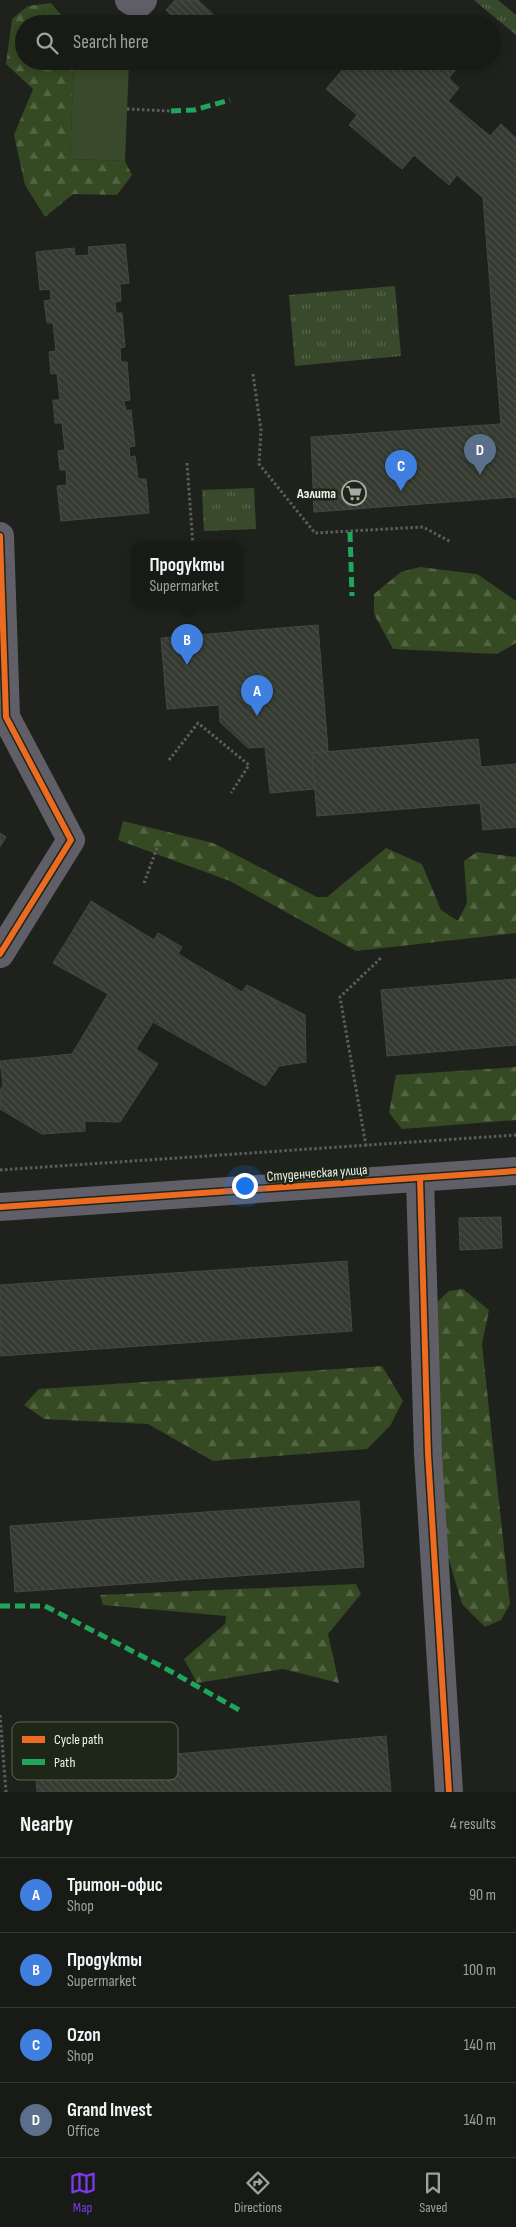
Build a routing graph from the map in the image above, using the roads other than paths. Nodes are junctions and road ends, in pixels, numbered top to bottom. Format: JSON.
{"nodes":[{"id":1,"x":129,"y":0,"type":"edge"},
{"id":2,"x":143,"y":0,"type":"edge"},
{"id":3,"x":0,"y":536,"type":"edge"},
{"id":4,"x":0,"y":954,"type":"edge"},
{"id":5,"x":516,"y":1172,"type":"edge"},
{"id":6,"x":420,"y":1178,"type":"junction"},
{"id":7,"x":0,"y":1207,"type":"edge"},
{"id":8,"x":449,"y":1792,"type":"edge"}],
"edges":[{"from":1,"to":2,"type":"street"},
{"from":3,"to":4,"type":"street"},
{"from":5,"to":6,"type":"street","name":"Студенческая улица"},
{"from":6,"to":7,"type":"street","name":"Студенческая улица"},
{"from":6,"to":8,"type":"street"}]}
